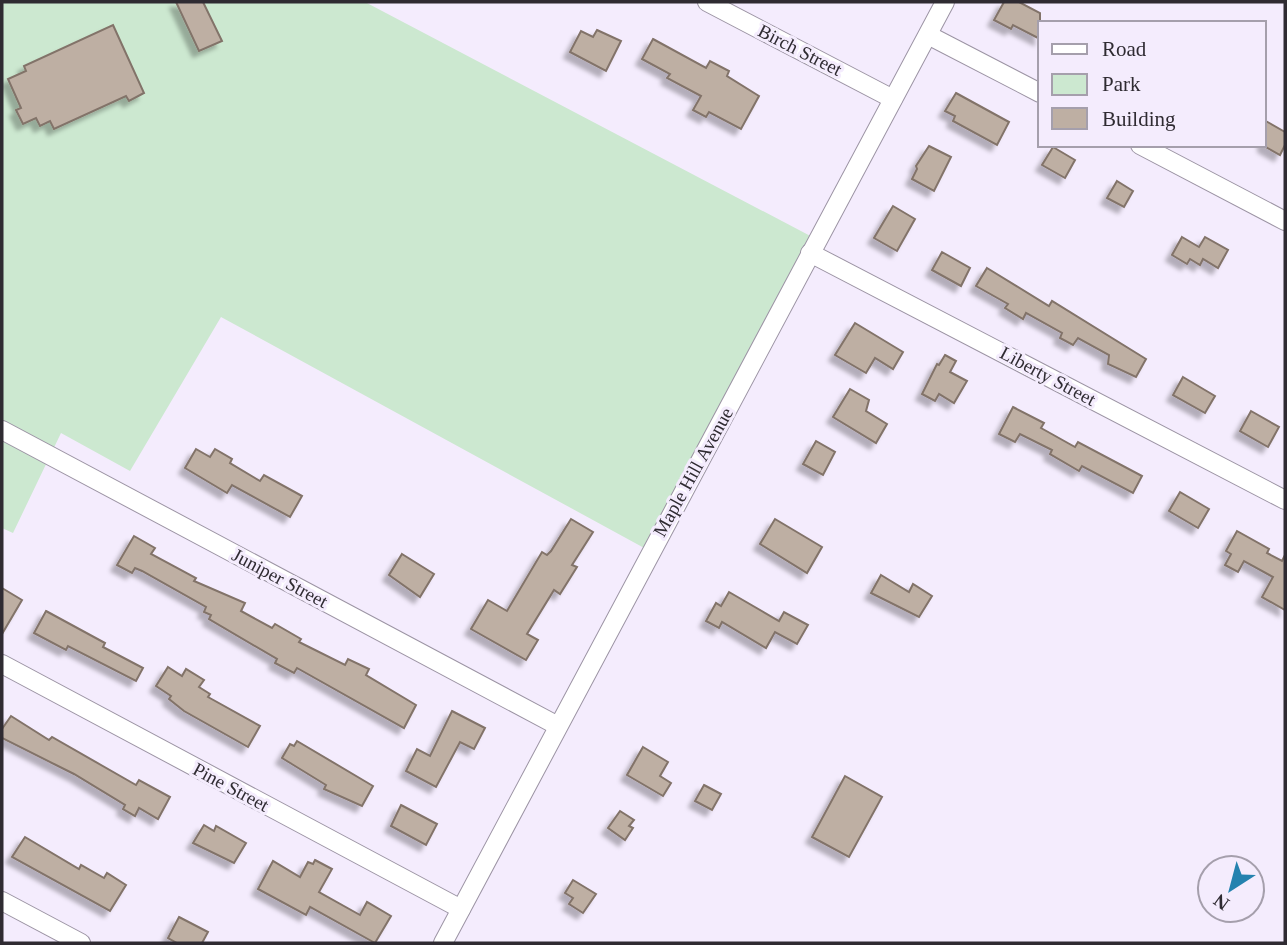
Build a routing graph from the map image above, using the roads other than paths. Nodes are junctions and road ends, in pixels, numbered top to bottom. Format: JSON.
{"nodes":[{"id":1,"x":706,"y":2,"type":"edge"},
{"id":2,"x":945,"y":2,"type":"edge"},
{"id":3,"x":928,"y":34,"type":"junction"},
{"id":4,"x":1038,"y":92,"type":"edge"},
{"id":5,"x":893,"y":99,"type":"junction"},
{"id":6,"x":1143,"y":147,"type":"edge"},
{"id":7,"x":1285,"y":222,"type":"edge"},
{"id":8,"x":810,"y":253,"type":"junction"},
{"id":9,"x":2,"y":430,"type":"edge"},
{"id":10,"x":1285,"y":500,"type":"edge"},
{"id":11,"x":2,"y":664,"type":"edge"},
{"id":12,"x":558,"y":726,"type":"junction"},
{"id":13,"x":2,"y":901,"type":"edge"},
{"id":14,"x":461,"y":909,"type":"junction"},
{"id":15,"x":81,"y":943,"type":"edge"},
{"id":16,"x":443,"y":943,"type":"edge"}],
"edges":[{"from":1,"to":5,"type":"street","name":"Birch Street"},
{"from":2,"to":3,"type":"street","name":"Maple Hill Avenue"},
{"from":3,"to":4,"type":"street"},
{"from":3,"to":5,"type":"street","name":"Maple Hill Avenue"},
{"from":5,"to":8,"type":"street","name":"Maple Hill Avenue"},
{"from":6,"to":7,"type":"street"},
{"from":8,"to":10,"type":"street","name":"Liberty Street"},
{"from":8,"to":12,"type":"street","name":"Maple Hill Avenue"},
{"from":9,"to":12,"type":"street","name":"Juniper Street"},
{"from":11,"to":14,"type":"street","name":"Pine Street"},
{"from":12,"to":14,"type":"street","name":"Maple Hill Avenue"},
{"from":13,"to":15,"type":"street"},
{"from":14,"to":16,"type":"street","name":"Maple Hill Avenue"}]}
